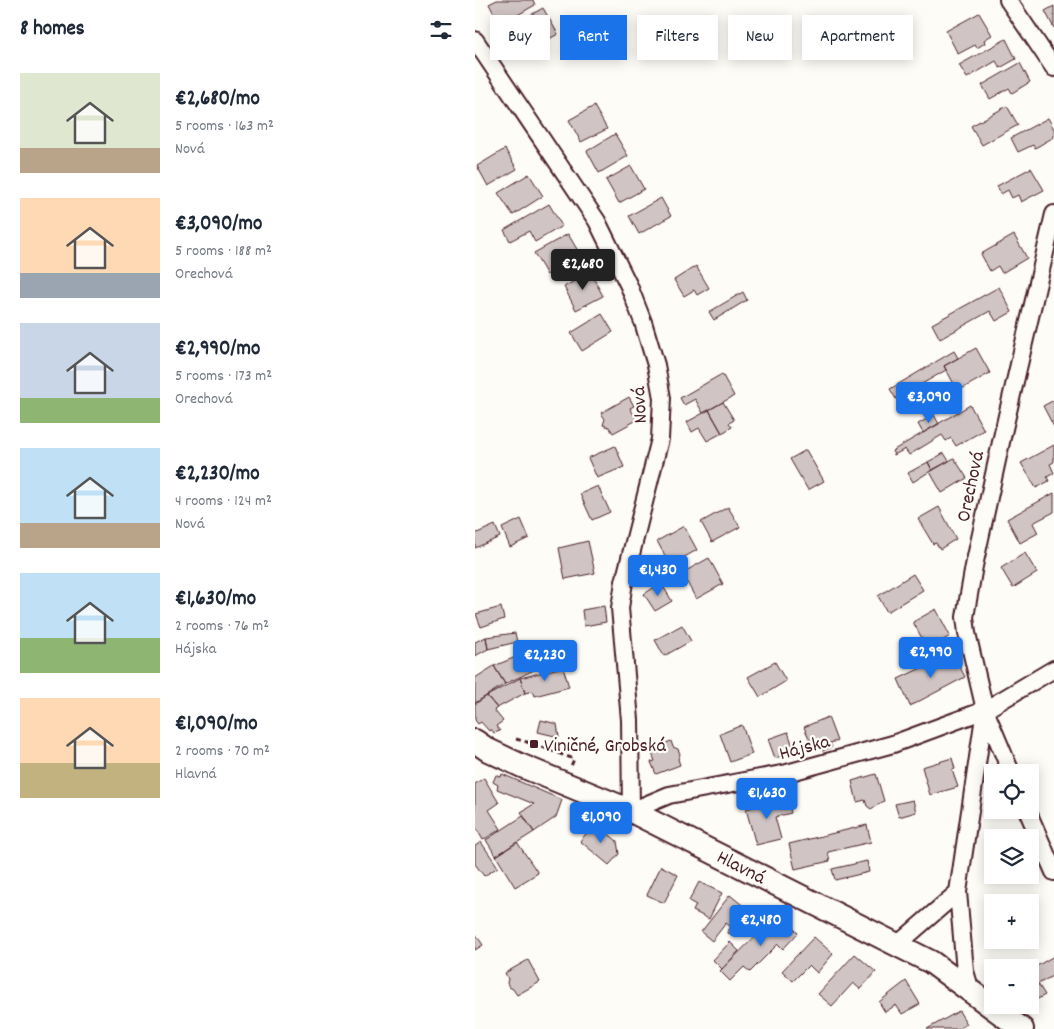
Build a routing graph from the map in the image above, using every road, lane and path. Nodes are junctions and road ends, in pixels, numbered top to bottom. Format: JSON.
{"nodes":[{"id":1,"x":1008,"y":0,"type":"edge"},
{"id":2,"x":475,"y":40,"type":"edge"},
{"id":3,"x":1054,"y":68,"type":"edge"},
{"id":4,"x":1054,"y":214,"type":"edge"},
{"id":5,"x":1054,"y":669,"type":"edge"},
{"id":6,"x":985,"y":710,"type":"junction"},
{"id":7,"x":475,"y":741,"type":"edge"},
{"id":8,"x":1008,"y":764,"type":"edge"},
{"id":9,"x":631,"y":811,"type":"junction"},
{"id":10,"x":1031,"y":819,"type":"edge"},
{"id":11,"x":1054,"y":872,"type":"edge"},
{"id":12,"x":958,"y":892,"type":"junction"},
{"id":13,"x":897,"y":945,"type":"junction"},
{"id":14,"x":971,"y":991,"type":"junction"},
{"id":15,"x":1022,"y":1029,"type":"edge"}],
"edges":[{"from":1,"to":3,"type":"street"},
{"from":2,"to":9,"type":"street","name":"Nová"},
{"from":4,"to":6,"type":"street","name":"Orechová"},
{"from":5,"to":6,"type":"street","name":"Hájska"},
{"from":6,"to":8,"type":"street","name":"Orechová"},
{"from":6,"to":9,"type":"street","name":"Hájska"},
{"from":6,"to":12,"type":"street","name":"Orechová"},
{"from":7,"to":9,"type":"main road","name":"Hlavná"},
{"from":9,"to":13,"type":"main road","name":"Hlavná"},
{"from":10,"to":11,"type":"street"},
{"from":12,"to":13,"type":"street"},
{"from":12,"to":14,"type":"street","name":"Orechová"},
{"from":13,"to":14,"type":"main road","name":"Hlavná"},
{"from":14,"to":15,"type":"main road","name":"Hlavná"}]}
